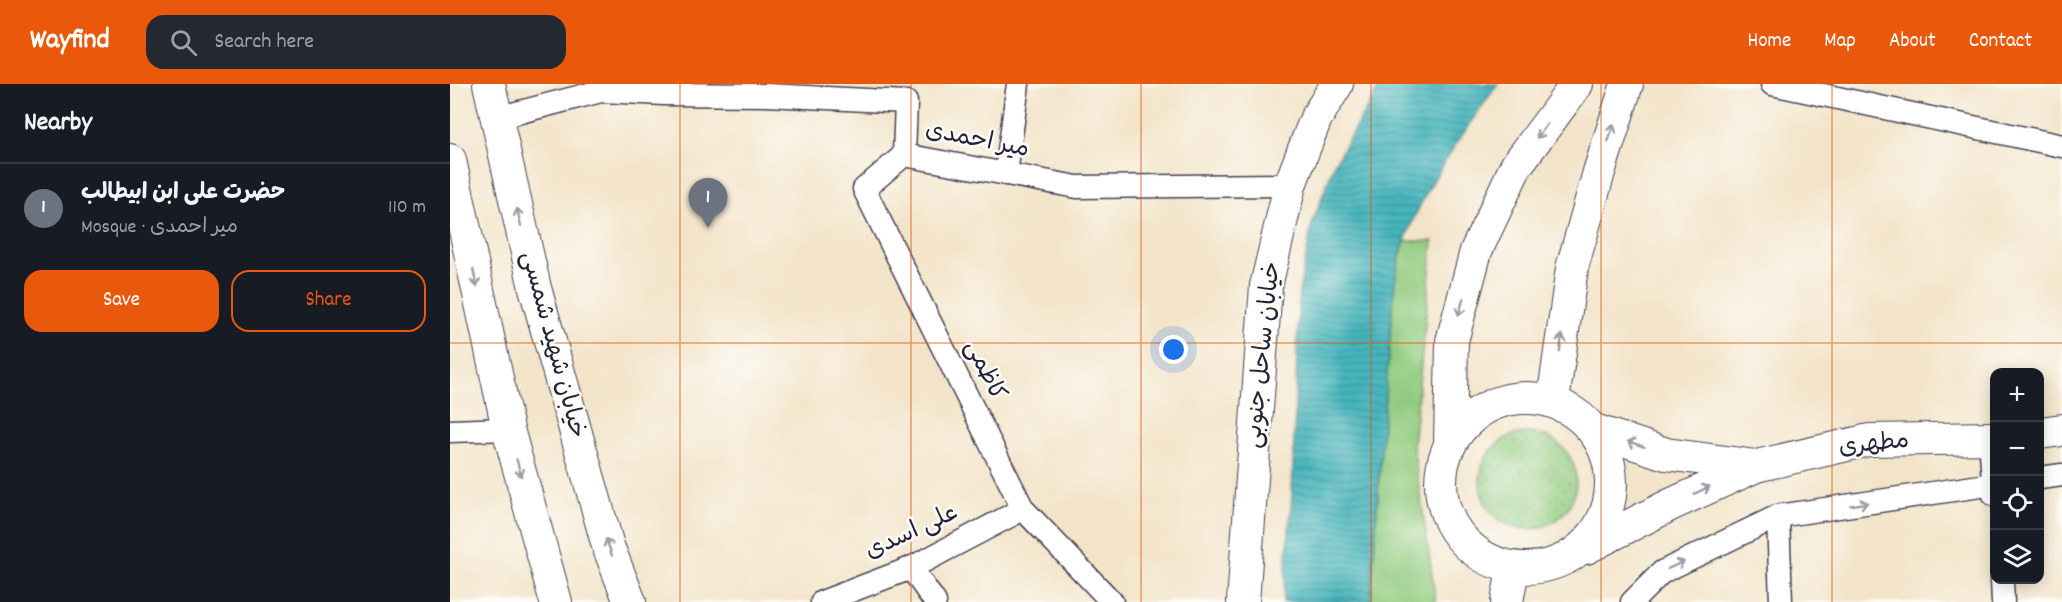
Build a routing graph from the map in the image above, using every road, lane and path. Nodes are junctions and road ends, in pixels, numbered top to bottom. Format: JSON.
{"nodes":[{"id":1,"x":489,"y":84,"type":"edge"},
{"id":2,"x":1018,"y":84,"type":"edge"},
{"id":3,"x":1337,"y":84,"type":"edge"},
{"id":4,"x":1577,"y":84,"type":"edge"},
{"id":5,"x":1627,"y":84,"type":"edge"},
{"id":6,"x":1772,"y":84,"type":"edge"},
{"id":7,"x":665,"y":89,"type":"edge"},
{"id":8,"x":907,"y":93,"type":"edge"},
{"id":9,"x":497,"y":118,"type":"junction"},
{"id":10,"x":2062,"y":146,"type":"edge"},
{"id":11,"x":904,"y":155,"type":"junction"},
{"id":12,"x":450,"y":159,"type":"edge"},
{"id":13,"x":1006,"y":174,"type":"junction"},
{"id":14,"x":1290,"y":185,"type":"junction"},
{"id":15,"x":1553,"y":401,"type":"junction"},
{"id":16,"x":508,"y":429,"type":"junction"},
{"id":17,"x":1594,"y":430,"type":"junction"},
{"id":18,"x":2062,"y":430,"type":"edge"},
{"id":19,"x":450,"y":431,"type":"edge"},
{"id":20,"x":2044,"y":432,"type":"edge"},
{"id":21,"x":1990,"y":438,"type":"edge"},
{"id":22,"x":1449,"y":445,"type":"junction"},
{"id":23,"x":1755,"y":466,"type":"junction"},
{"id":24,"x":2062,"y":475,"type":"edge"},
{"id":25,"x":2044,"y":477,"type":"edge"},
{"id":26,"x":1990,"y":489,"type":"edge"},
{"id":27,"x":1023,"y":509,"type":"junction"},
{"id":28,"x":1778,"y":516,"type":"junction"},
{"id":29,"x":1575,"y":554,"type":"junction"},
{"id":30,"x":911,"y":568,"type":"junction"},
{"id":31,"x":1513,"y":568,"type":"junction"},
{"id":32,"x":2002,"y":584,"type":"edge"},
{"id":33,"x":556,"y":602,"type":"edge"},
{"id":34,"x":630,"y":602,"type":"edge"},
{"id":35,"x":822,"y":602,"type":"edge"},
{"id":36,"x":935,"y":602,"type":"edge"},
{"id":37,"x":1112,"y":602,"type":"edge"},
{"id":38,"x":1243,"y":602,"type":"edge"},
{"id":39,"x":1507,"y":602,"type":"edge"},
{"id":40,"x":1632,"y":602,"type":"edge"},
{"id":41,"x":1781,"y":602,"type":"edge"},
{"id":42,"x":2003,"y":602,"type":"edge"}],
"edges":[{"from":1,"to":9,"type":"main road","name":"خیابان شهید شمسی"},
{"from":2,"to":13,"type":"street"},
{"from":3,"to":14,"type":"main road","name":"خیابان ساحل جنوبی"},
{"from":4,"to":22,"type":"main road","one_way":true},
{"from":15,"to":5,"type":"main road","one_way":true},
{"from":6,"to":10,"type":"street"},
{"from":7,"to":8,"type":"street","name":"میر احمدی"},
{"from":7,"to":9,"type":"street","name":"میر احمدی"},
{"from":8,"to":11,"type":"street","name":"میر احمدی"},
{"from":34,"to":9,"type":"main road","name":"خیابان شهید شمسی","one_way":true},
{"from":11,"to":13,"type":"street","name":"میر احمدی"},
{"from":11,"to":27,"type":"street","name":"کاظمی"},
{"from":12,"to":16,"type":"main road","one_way":true},
{"from":13,"to":14,"type":"street","name":"میر احمدی"},
{"from":14,"to":38,"type":"main road","name":"خیابان ساحل جنوبی"},
{"from":15,"to":17,"type":"main road"},
{"from":15,"to":22,"type":"main road"},
{"from":16,"to":19,"type":"street"},
{"from":16,"to":33,"type":"main road","one_way":true},
{"from":23,"to":17,"type":"main road","name":"مطهری","one_way":true},
{"from":17,"to":29,"type":"main road"},
{"from":18,"to":20,"type":"main road"},
{"from":21,"to":23,"type":"main road","name":"مطهری"},
{"from":22,"to":31,"type":"main road"},
{"from":29,"to":23,"type":"main road","name":"مطهری","one_way":true},
{"from":24,"to":25,"type":"street"},
{"from":28,"to":26,"type":"street","one_way":true},
{"from":27,"to":30,"type":"street","name":"علی اسدی"},
{"from":27,"to":37,"type":"street","name":"کاظمی"},
{"from":40,"to":28,"type":"street","one_way":true},
{"from":28,"to":41,"type":"street"},
{"from":29,"to":31,"type":"main road"},
{"from":30,"to":35,"type":"street","name":"علی اسدی"},
{"from":30,"to":36,"type":"street"},
{"from":31,"to":39,"type":"main road"},
{"from":32,"to":42,"type":"street"}]}
